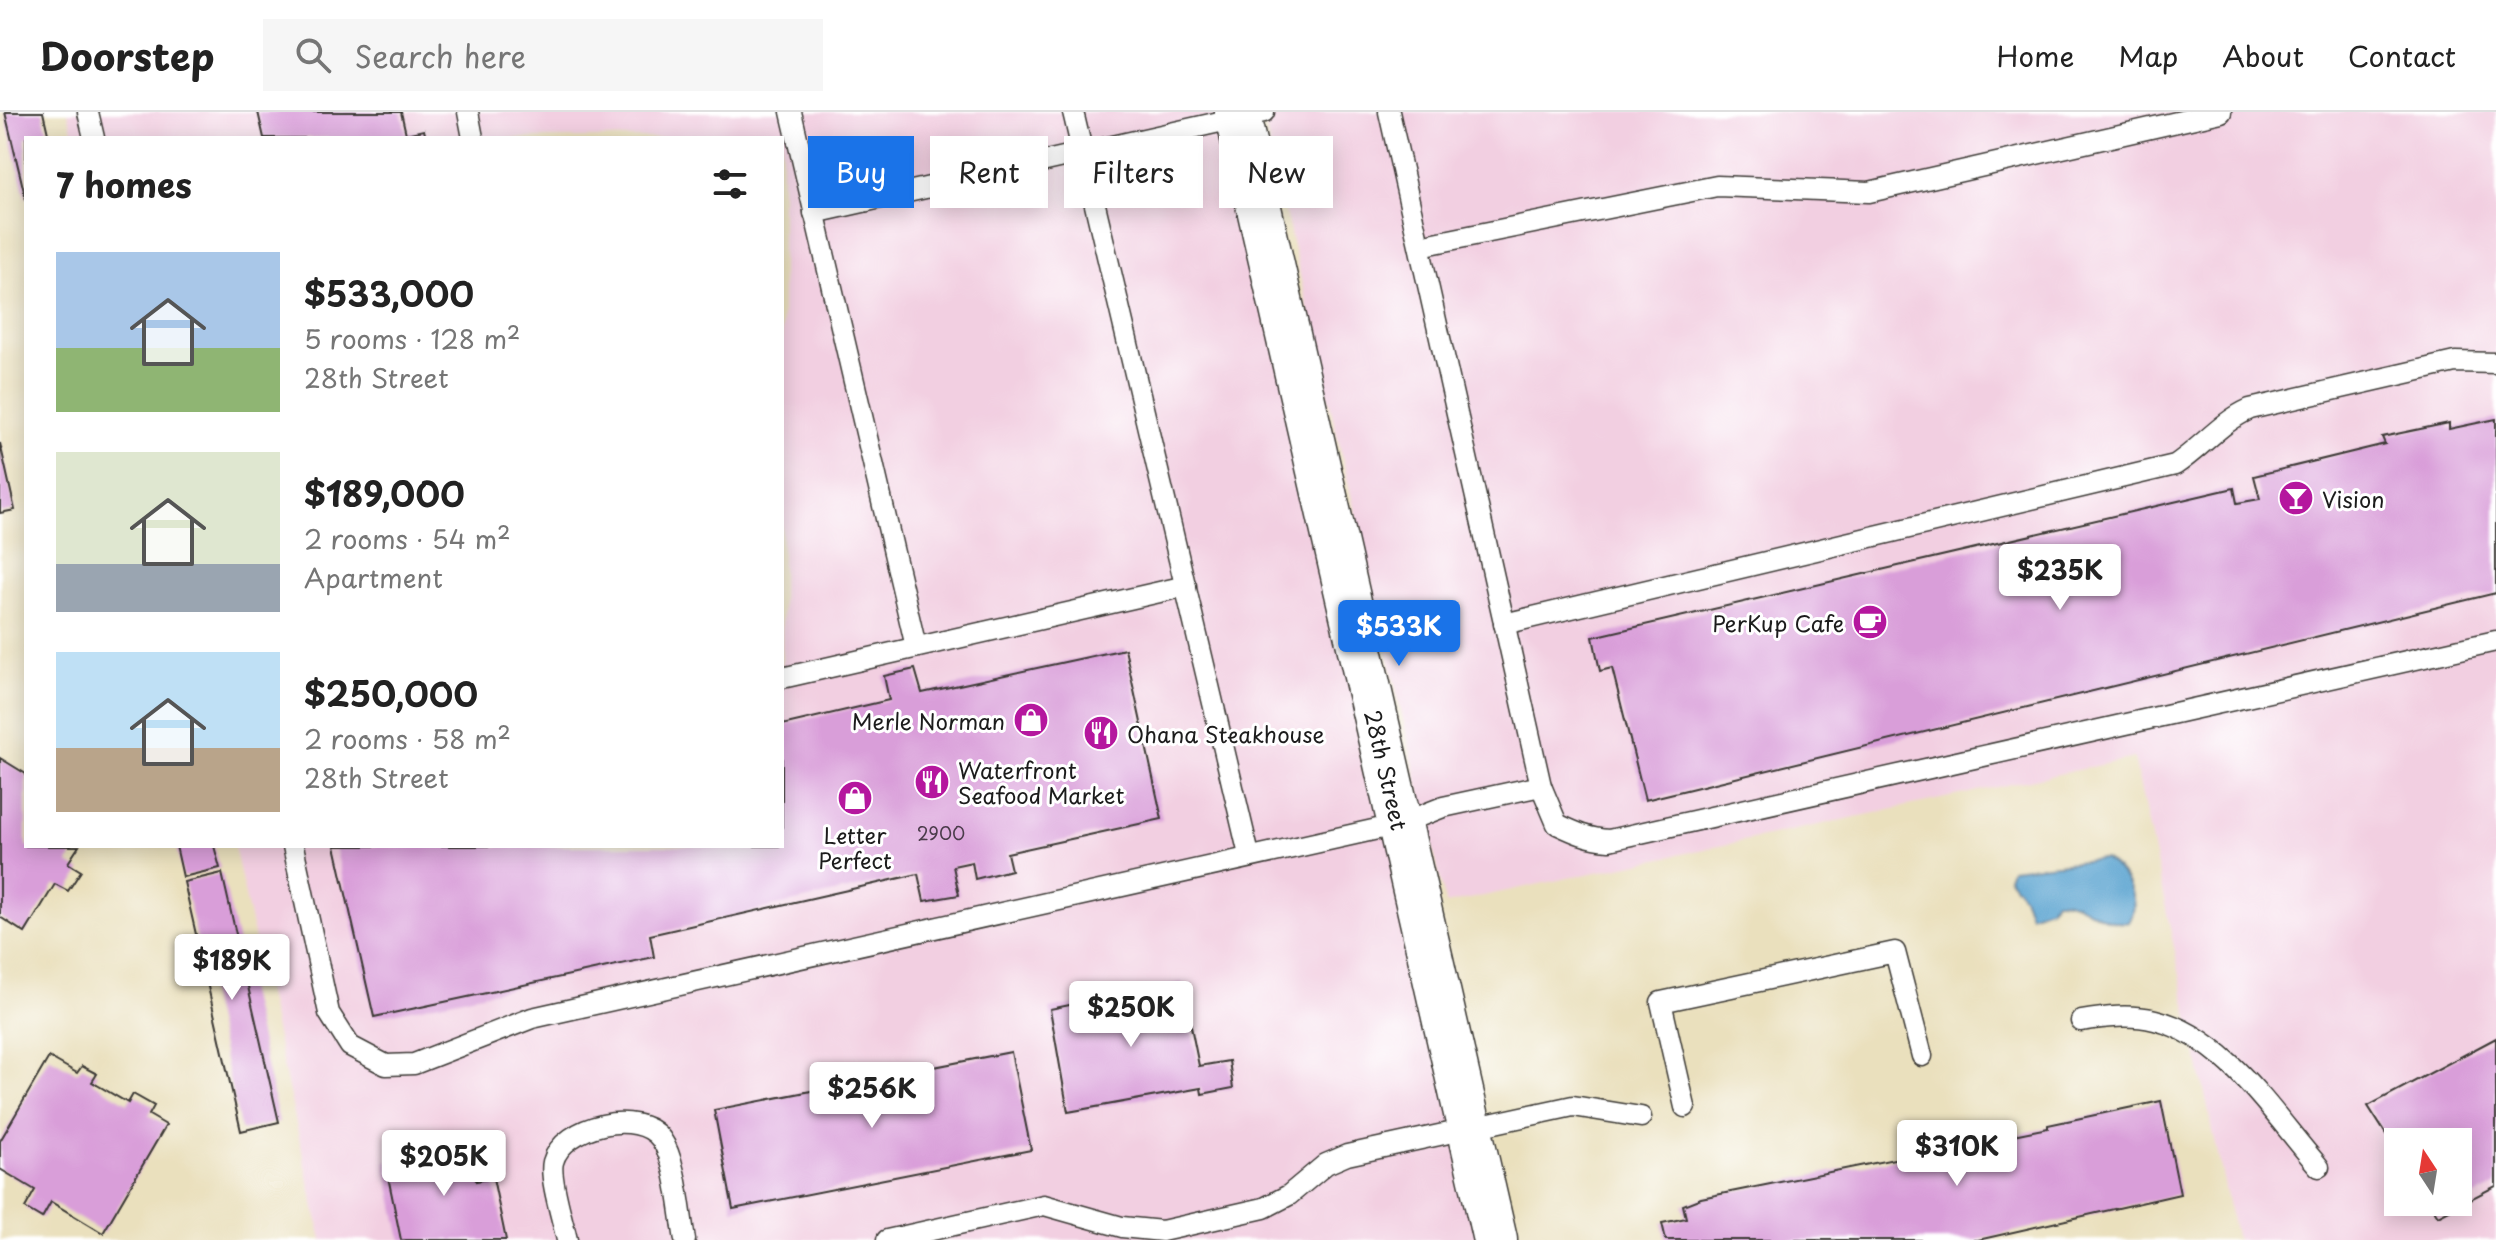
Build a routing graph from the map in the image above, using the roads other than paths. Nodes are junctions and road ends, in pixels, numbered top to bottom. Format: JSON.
{"nodes":[{"id":1,"x":88,"y":112,"type":"edge"},
{"id":2,"x":468,"y":112,"type":"edge"},
{"id":3,"x":791,"y":112,"type":"edge"},
{"id":4,"x":1073,"y":112,"type":"edge"},
{"id":5,"x":1389,"y":112,"type":"edge"},
{"id":6,"x":2221,"y":112,"type":"edge"},
{"id":7,"x":1246,"y":114,"type":"edge"},
{"id":8,"x":94,"y":136,"type":"edge"},
{"id":9,"x":473,"y":136,"type":"edge"},
{"id":10,"x":1079,"y":136,"type":"edge"},
{"id":11,"x":1154,"y":136,"type":"edge"},
{"id":12,"x":1064,"y":157,"type":"edge"},
{"id":13,"x":1096,"y":208,"type":"edge"},
{"id":14,"x":814,"y":213,"type":"junction"},
{"id":15,"x":1420,"y":246,"type":"junction"},
{"id":16,"x":2496,"y":363,"type":"edge"},
{"id":17,"x":1186,"y":586,"type":"junction"},
{"id":18,"x":1504,"y":624,"type":"junction"},
{"id":19,"x":2496,"y":641,"type":"edge"},
{"id":20,"x":916,"y":647,"type":"junction"},
{"id":21,"x":784,"y":678,"type":"edge"},
{"id":22,"x":1541,"y":786,"type":"junction"},
{"id":23,"x":1400,"y":824,"type":"junction"},
{"id":24,"x":293,"y":848,"type":"edge"},
{"id":25,"x":1249,"y":855,"type":"junction"},
{"id":26,"x":2081,"y":1021,"type":"dead end"},
{"id":27,"x":1922,"y":1056,"type":"dead end"},
{"id":28,"x":1685,"y":1107,"type":"dead end"},
{"id":29,"x":1641,"y":1117,"type":"dead end"},
{"id":30,"x":1470,"y":1130,"type":"junction"},
{"id":31,"x":2319,"y":1167,"type":"dead end"},
{"id":32,"x":567,"y":1240,"type":"edge"},
{"id":33,"x":685,"y":1240,"type":"edge"},
{"id":34,"x":887,"y":1240,"type":"edge"},
{"id":35,"x":1495,"y":1240,"type":"edge"}],
"edges":[{"from":1,"to":8,"type":"lane"},
{"from":2,"to":9,"type":"lane"},
{"from":3,"to":14,"type":"lane"},
{"from":4,"to":10,"type":"lane"},
{"from":5,"to":15,"type":"lane"},
{"from":6,"to":15,"type":"lane"},
{"from":7,"to":11,"type":"lane"},
{"from":7,"to":23,"type":"street","name":"28th Street"},
{"from":12,"to":14,"type":"lane"},
{"from":13,"to":17,"type":"lane"},
{"from":14,"to":20,"type":"lane"},
{"from":15,"to":18,"type":"lane"},
{"from":16,"to":18,"type":"lane"},
{"from":17,"to":20,"type":"lane"},
{"from":17,"to":25,"type":"lane"},
{"from":18,"to":22,"type":"lane"},
{"from":19,"to":22,"type":"lane"},
{"from":20,"to":21,"type":"lane"},
{"from":22,"to":23,"type":"lane"},
{"from":23,"to":25,"type":"lane"},
{"from":23,"to":30,"type":"street","name":"28th Street"},
{"from":24,"to":25,"type":"lane"},
{"from":26,"to":31,"type":"lane"},
{"from":27,"to":28,"type":"lane"},
{"from":29,"to":30,"type":"lane"},
{"from":30,"to":34,"type":"lane"},
{"from":30,"to":35,"type":"street","name":"28th Street"},
{"from":32,"to":33,"type":"lane"}]}
